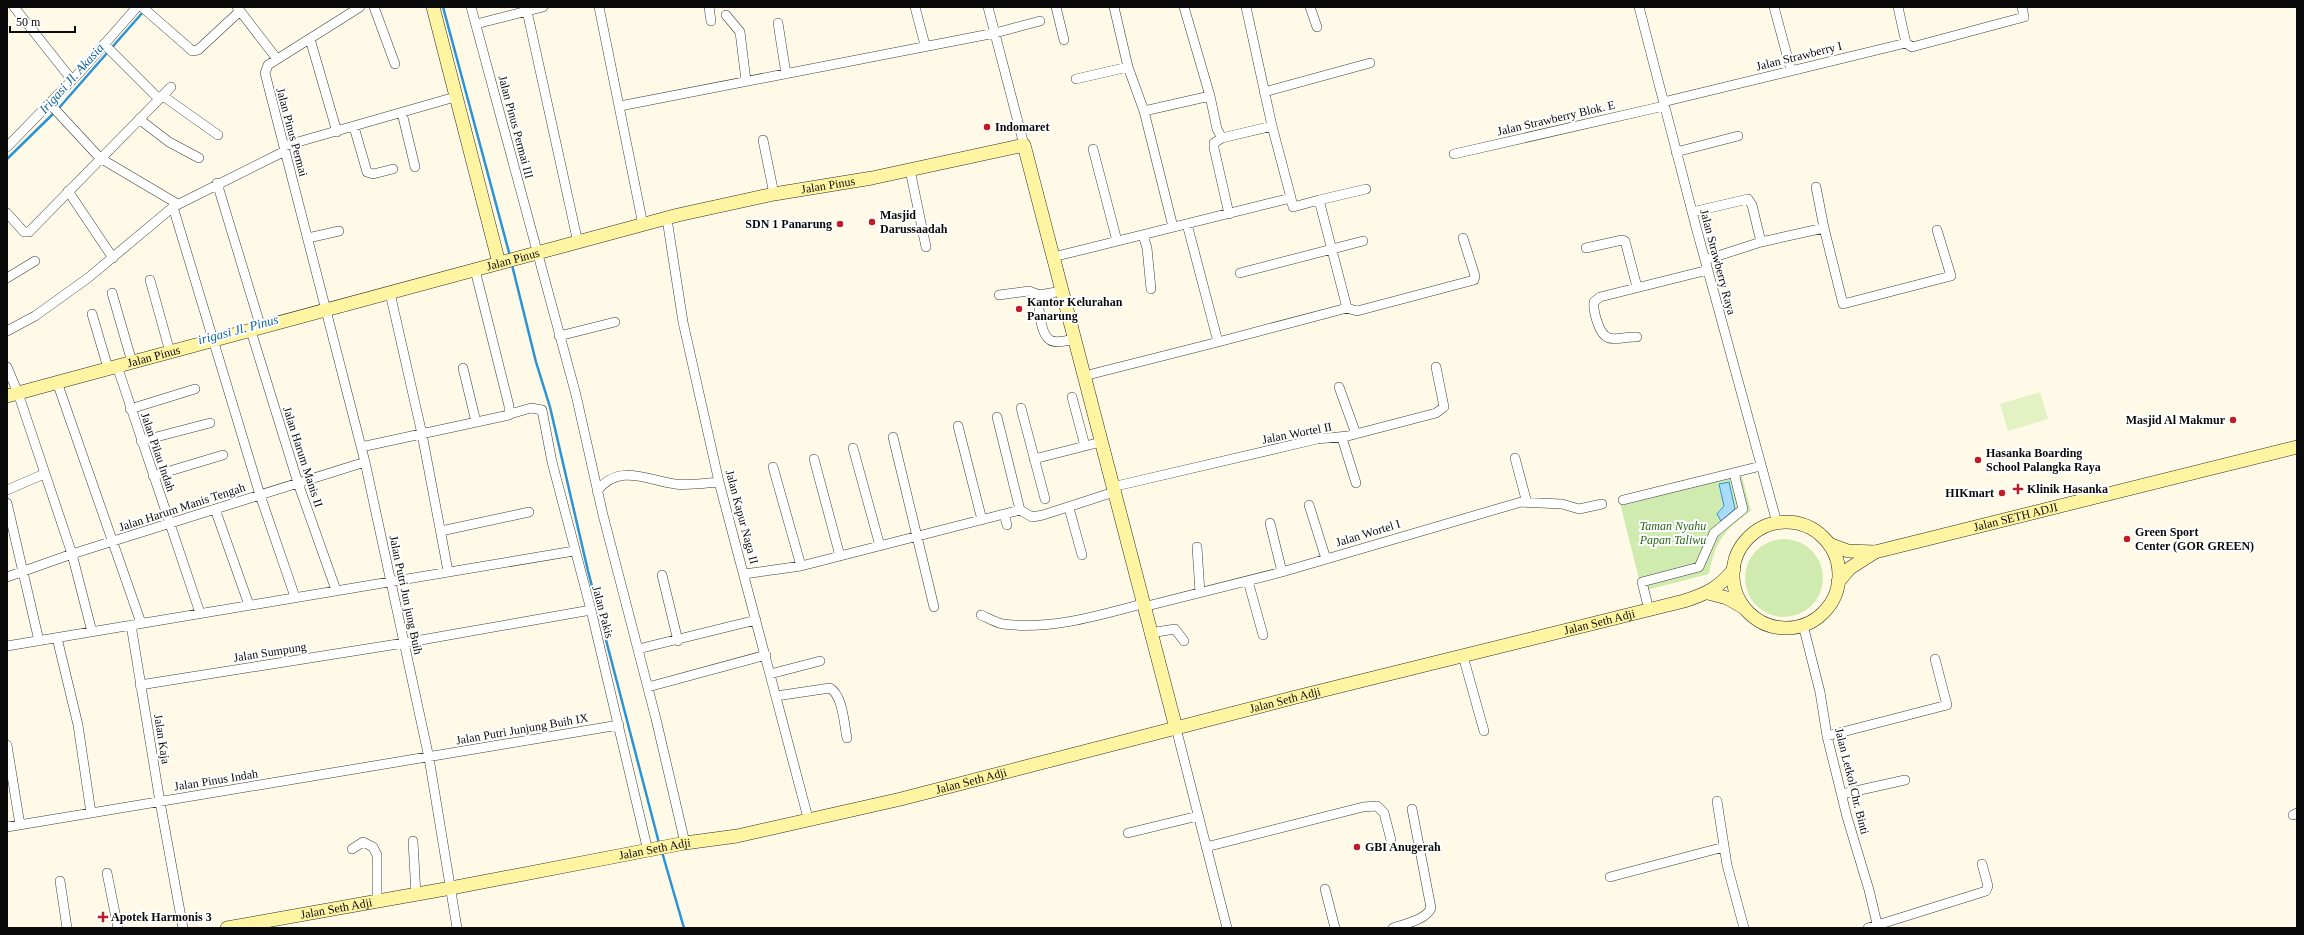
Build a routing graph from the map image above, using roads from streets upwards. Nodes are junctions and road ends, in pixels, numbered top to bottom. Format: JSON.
{"nodes":[{"id":1,"x":14,"y":7,"type":"edge"},
{"id":2,"x":122,"y":7,"type":"edge"},
{"id":3,"x":137,"y":7,"type":"edge"},
{"id":4,"x":142,"y":7,"type":"edge"},
{"id":5,"x":360,"y":7,"type":"edge"},
{"id":6,"x":374,"y":7,"type":"edge"},
{"id":7,"x":433,"y":7,"type":"edge"},
{"id":8,"x":471,"y":7,"type":"edge"},
{"id":9,"x":543,"y":7,"type":"edge"},
{"id":10,"x":599,"y":7,"type":"edge"},
{"id":11,"x":709,"y":7,"type":"edge"},
{"id":12,"x":915,"y":7,"type":"edge"},
{"id":13,"x":988,"y":7,"type":"edge"},
{"id":14,"x":1056,"y":7,"type":"edge"},
{"id":15,"x":1114,"y":7,"type":"edge"},
{"id":16,"x":1184,"y":7,"type":"edge"},
{"id":17,"x":1246,"y":7,"type":"edge"},
{"id":18,"x":1310,"y":7,"type":"edge"},
{"id":19,"x":1639,"y":7,"type":"edge"},
{"id":20,"x":1774,"y":7,"type":"edge"},
{"id":21,"x":1898,"y":7,"type":"edge"},
{"id":22,"x":2022,"y":7,"type":"edge"},
{"id":23,"x":239,"y":9,"type":"edge"},
{"id":24,"x":527,"y":11,"type":"junction"},
{"id":25,"x":129,"y":14,"type":"junction"},
{"id":26,"x":726,"y":15,"type":"dead end"},
{"id":27,"x":711,"y":21,"type":"dead end"},
{"id":28,"x":1040,"y":21,"type":"dead end"},
{"id":29,"x":778,"y":23,"type":"dead end"},
{"id":30,"x":476,"y":24,"type":"junction"},
{"id":31,"x":1317,"y":27,"type":"dead end"},
{"id":32,"x":995,"y":33,"type":"junction"},
{"id":33,"x":310,"y":39,"type":"junction"},
{"id":34,"x":1064,"y":40,"type":"dead end"},
{"id":35,"x":1906,"y":42,"type":"junction"},
{"id":36,"x":104,"y":44,"type":"junction"},
{"id":37,"x":925,"y":45,"type":"junction"},
{"id":38,"x":277,"y":59,"type":"junction"},
{"id":39,"x":1370,"y":63,"type":"dead end"},
{"id":40,"x":395,"y":64,"type":"dead end"},
{"id":41,"x":1128,"y":67,"type":"junction"},
{"id":42,"x":1791,"y":70,"type":"junction"},
{"id":43,"x":786,"y":74,"type":"junction"},
{"id":44,"x":1076,"y":79,"type":"dead end"},
{"id":45,"x":72,"y":80,"type":"junction"},
{"id":46,"x":746,"y":81,"type":"junction"},
{"id":47,"x":171,"y":87,"type":"dead end"},
{"id":48,"x":1264,"y":92,"type":"junction"},
{"id":49,"x":1210,"y":96,"type":"junction"},
{"id":50,"x":161,"y":97,"type":"junction"},
{"id":51,"x":455,"y":97,"type":"junction"},
{"id":52,"x":49,"y":103,"type":"junction"},
{"id":53,"x":1663,"y":104,"type":"junction"},
{"id":54,"x":620,"y":106,"type":"junction"},
{"id":55,"x":1144,"y":111,"type":"junction"},
{"id":56,"x":402,"y":113,"type":"junction"},
{"id":57,"x":139,"y":119,"type":"junction"},
{"id":58,"x":1272,"y":126,"type":"junction"},
{"id":59,"x":354,"y":127,"type":"junction"},
{"id":60,"x":337,"y":132,"type":"junction"},
{"id":61,"x":218,"y":135,"type":"dead end"},
{"id":62,"x":1738,"y":136,"type":"dead end"},
{"id":63,"x":1222,"y":138,"type":"junction"},
{"id":64,"x":763,"y":140,"type":"dead end"},
{"id":65,"x":1024,"y":145,"type":"junction"},
{"id":66,"x":7,"y":147,"type":"edge"},
{"id":67,"x":285,"y":149,"type":"junction"},
{"id":68,"x":1094,"y":149,"type":"dead end"},
{"id":69,"x":1676,"y":152,"type":"junction"},
{"id":70,"x":1454,"y":154,"type":"dead end"},
{"id":71,"x":100,"y":158,"type":"junction"},
{"id":72,"x":199,"y":158,"type":"dead end"},
{"id":73,"x":415,"y":167,"type":"dead end"},
{"id":74,"x":393,"y":169,"type":"dead end"},
{"id":75,"x":910,"y":170,"type":"junction"},
{"id":76,"x":217,"y":184,"type":"junction"},
{"id":77,"x":1816,"y":187,"type":"dead end"},
{"id":78,"x":1366,"y":189,"type":"dead end"},
{"id":79,"x":68,"y":191,"type":"junction"},
{"id":80,"x":774,"y":194,"type":"junction"},
{"id":81,"x":1291,"y":198,"type":"junction"},
{"id":82,"x":1319,"y":200,"type":"junction"},
{"id":83,"x":174,"y":205,"type":"junction"},
{"id":84,"x":1692,"y":212,"type":"junction"},
{"id":85,"x":7,"y":213,"type":"edge"},
{"id":86,"x":1228,"y":214,"type":"junction"},
{"id":87,"x":667,"y":219,"type":"junction"},
{"id":88,"x":1187,"y":224,"type":"junction"},
{"id":89,"x":643,"y":225,"type":"junction"},
{"id":90,"x":1173,"y":227,"type":"junction"},
{"id":91,"x":1824,"y":228,"type":"junction"},
{"id":92,"x":1937,"y":230,"type":"dead end"},
{"id":93,"x":339,"y":231,"type":"dead end"},
{"id":94,"x":1143,"y":235,"type":"junction"},
{"id":95,"x":308,"y":238,"type":"junction"},
{"id":96,"x":1463,"y":238,"type":"dead end"},
{"id":97,"x":1117,"y":241,"type":"junction"},
{"id":98,"x":1363,"y":241,"type":"dead end"},
{"id":99,"x":1761,"y":242,"type":"junction"},
{"id":100,"x":578,"y":243,"type":"junction"},
{"id":101,"x":926,"y":248,"type":"dead end"},
{"id":102,"x":1586,"y":248,"type":"dead end"},
{"id":103,"x":1332,"y":250,"type":"junction"},
{"id":104,"x":536,"y":253,"type":"junction"},
{"id":105,"x":1053,"y":257,"type":"junction"},
{"id":106,"x":113,"y":258,"type":"junction"},
{"id":107,"x":1705,"y":260,"type":"junction"},
{"id":108,"x":35,"y":261,"type":"dead end"},
{"id":109,"x":502,"y":263,"type":"junction"},
{"id":110,"x":475,"y":270,"type":"junction"},
{"id":111,"x":1708,"y":270,"type":"junction"},
{"id":112,"x":1240,"y":273,"type":"dead end"},
{"id":113,"x":7,"y":278,"type":"edge"},
{"id":114,"x":150,"y":280,"type":"dead end"},
{"id":115,"x":1637,"y":287,"type":"junction"},
{"id":116,"x":1151,"y":289,"type":"dead end"},
{"id":117,"x":1062,"y":291,"type":"junction"},
{"id":118,"x":112,"y":293,"type":"dead end"},
{"id":119,"x":390,"y":293,"type":"junction"},
{"id":120,"x":999,"y":295,"type":"dead end"},
{"id":121,"x":1039,"y":296,"type":"junction"},
{"id":122,"x":1347,"y":308,"type":"junction"},
{"id":123,"x":326,"y":310,"type":"junction"},
{"id":124,"x":92,"y":314,"type":"dead end"},
{"id":125,"x":616,"y":322,"type":"dead end"},
{"id":126,"x":256,"y":329,"type":"junction"},
{"id":127,"x":7,"y":331,"type":"edge"},
{"id":128,"x":559,"y":336,"type":"junction"},
{"id":129,"x":1637,"y":337,"type":"dead end"},
{"id":130,"x":1074,"y":339,"type":"junction"},
{"id":131,"x":212,"y":341,"type":"junction"},
{"id":132,"x":1218,"y":342,"type":"junction"},
{"id":133,"x":170,"y":352,"type":"junction"},
{"id":134,"x":132,"y":362,"type":"junction"},
{"id":135,"x":7,"y":367,"type":"edge"},
{"id":136,"x":112,"y":367,"type":"junction"},
{"id":137,"x":1436,"y":367,"type":"dead end"},
{"id":138,"x":463,"y":368,"type":"dead end"},
{"id":139,"x":1084,"y":376,"type":"junction"},
{"id":140,"x":57,"y":382,"type":"junction"},
{"id":141,"x":1339,"y":387,"type":"dead end"},
{"id":142,"x":195,"y":389,"type":"dead end"},
{"id":143,"x":12,"y":394,"type":"edge"},
{"id":144,"x":1072,"y":397,"type":"dead end"},
{"id":145,"x":1021,"y":408,"type":"dead end"},
{"id":146,"x":130,"y":409,"type":"junction"},
{"id":147,"x":510,"y":414,"type":"junction"},
{"id":148,"x":997,"y":417,"type":"dead end"},
{"id":149,"x":210,"y":422,"type":"dead end"},
{"id":150,"x":476,"y":422,"type":"junction"},
{"id":151,"x":958,"y":426,"type":"dead end"},
{"id":152,"x":422,"y":434,"type":"junction"},
{"id":153,"x":1356,"y":434,"type":"junction"},
{"id":154,"x":893,"y":437,"type":"dead end"},
{"id":155,"x":1342,"y":438,"type":"junction"},
{"id":156,"x":141,"y":441,"type":"junction"},
{"id":157,"x":1101,"y":442,"type":"junction"},
{"id":158,"x":1085,"y":446,"type":"junction"},
{"id":159,"x":361,"y":447,"type":"junction"},
{"id":160,"x":2297,"y":447,"type":"edge"},
{"id":161,"x":853,"y":448,"type":"dead end"},
{"id":162,"x":223,"y":455,"type":"dead end"},
{"id":163,"x":1514,"y":458,"type":"dead end"},
{"id":164,"x":814,"y":459,"type":"dead end"},
{"id":165,"x":1034,"y":459,"type":"junction"},
{"id":166,"x":365,"y":462,"type":"junction"},
{"id":167,"x":1761,"y":466,"type":"junction"},
{"id":168,"x":773,"y":467,"type":"dead end"},
{"id":169,"x":1734,"y":473,"type":"junction"},
{"id":170,"x":44,"y":474,"type":"junction"},
{"id":171,"x":153,"y":476,"type":"junction"},
{"id":172,"x":719,"y":482,"type":"junction"},
{"id":173,"x":298,"y":483,"type":"junction"},
{"id":174,"x":1356,"y":483,"type":"dead end"},
{"id":175,"x":7,"y":490,"type":"edge"},
{"id":176,"x":1113,"y":490,"type":"junction"},
{"id":177,"x":597,"y":491,"type":"junction"},
{"id":178,"x":260,"y":495,"type":"junction"},
{"id":179,"x":1045,"y":499,"type":"dead end"},
{"id":180,"x":1623,"y":500,"type":"dead end"},
{"id":181,"x":7,"y":503,"type":"edge"},
{"id":182,"x":1527,"y":503,"type":"junction"},
{"id":183,"x":1602,"y":504,"type":"dead end"},
{"id":184,"x":1309,"y":505,"type":"dead end"},
{"id":185,"x":1069,"y":508,"type":"junction"},
{"id":186,"x":215,"y":509,"type":"junction"},
{"id":187,"x":1020,"y":510,"type":"junction"},
{"id":188,"x":529,"y":512,"type":"dead end"},
{"id":189,"x":1004,"y":514,"type":"junction"},
{"id":190,"x":982,"y":520,"type":"junction"},
{"id":191,"x":169,"y":523,"type":"junction"},
{"id":192,"x":1270,"y":523,"type":"dead end"},
{"id":193,"x":1777,"y":523,"type":"junction"},
{"id":194,"x":1007,"y":525,"type":"dead end"},
{"id":195,"x":441,"y":531,"type":"junction"},
{"id":196,"x":918,"y":535,"type":"junction"},
{"id":197,"x":112,"y":542,"type":"junction"},
{"id":198,"x":1829,"y":544,"type":"junction"},
{"id":199,"x":880,"y":546,"type":"junction"},
{"id":200,"x":1198,"y":547,"type":"dead end"},
{"id":201,"x":574,"y":551,"type":"junction"},
{"id":202,"x":1875,"y":552,"type":"junction"},
{"id":203,"x":72,"y":554,"type":"junction"},
{"id":204,"x":1082,"y":555,"type":"dead end"},
{"id":205,"x":840,"y":556,"type":"junction"},
{"id":206,"x":1326,"y":559,"type":"junction"},
{"id":207,"x":801,"y":566,"type":"junction"},
{"id":208,"x":1734,"y":569,"type":"junction"},
{"id":209,"x":448,"y":571,"type":"junction"},
{"id":210,"x":21,"y":572,"type":"junction"},
{"id":211,"x":1282,"y":572,"type":"junction"},
{"id":212,"x":744,"y":574,"type":"junction"},
{"id":213,"x":662,"y":575,"type":"dead end"},
{"id":214,"x":7,"y":577,"type":"edge"},
{"id":215,"x":390,"y":581,"type":"junction"},
{"id":216,"x":1248,"y":581,"type":"junction"},
{"id":217,"x":1838,"y":582,"type":"junction"},
{"id":218,"x":336,"y":590,"type":"junction"},
{"id":219,"x":1200,"y":593,"type":"junction"},
{"id":220,"x":1708,"y":593,"type":"junction"},
{"id":221,"x":295,"y":597,"type":"junction"},
{"id":222,"x":1647,"y":602,"type":"dead end"},
{"id":223,"x":249,"y":605,"type":"junction"},
{"id":224,"x":1142,"y":606,"type":"junction"},
{"id":225,"x":934,"y":607,"type":"dead end"},
{"id":226,"x":1746,"y":609,"type":"junction"},
{"id":227,"x":590,"y":610,"type":"junction"},
{"id":228,"x":200,"y":613,"type":"junction"},
{"id":229,"x":981,"y":615,"type":"dead end"},
{"id":230,"x":756,"y":620,"type":"junction"},
{"id":231,"x":141,"y":624,"type":"junction"},
{"id":232,"x":131,"y":625,"type":"junction"},
{"id":233,"x":1803,"y":625,"type":"junction"},
{"id":234,"x":92,"y":632,"type":"junction"},
{"id":235,"x":1150,"y":633,"type":"junction"},
{"id":236,"x":1263,"y":635,"type":"dead end"},
{"id":237,"x":57,"y":638,"type":"junction"},
{"id":238,"x":39,"y":640,"type":"junction"},
{"id":239,"x":678,"y":641,"type":"junction"},
{"id":240,"x":1184,"y":641,"type":"dead end"},
{"id":241,"x":404,"y":643,"type":"junction"},
{"id":242,"x":7,"y":646,"type":"edge"},
{"id":243,"x":638,"y":649,"type":"junction"},
{"id":244,"x":766,"y":655,"type":"junction"},
{"id":245,"x":1463,"y":656,"type":"junction"},
{"id":246,"x":1935,"y":659,"type":"dead end"},
{"id":247,"x":820,"y":661,"type":"dead end"},
{"id":248,"x":770,"y":674,"type":"junction"},
{"id":249,"x":140,"y":684,"type":"junction"},
{"id":250,"x":648,"y":687,"type":"junction"},
{"id":251,"x":776,"y":696,"type":"junction"},
{"id":252,"x":618,"y":725,"type":"junction"},
{"id":253,"x":1176,"y":728,"type":"junction"},
{"id":254,"x":1484,"y":730,"type":"dead end"},
{"id":255,"x":1827,"y":736,"type":"junction"},
{"id":256,"x":847,"y":738,"type":"dead end"},
{"id":257,"x":7,"y":745,"type":"edge"},
{"id":258,"x":428,"y":758,"type":"junction"},
{"id":259,"x":1905,"y":780,"type":"dead end"},
{"id":260,"x":1842,"y":794,"type":"junction"},
{"id":261,"x":1717,"y":801,"type":"dead end"},
{"id":262,"x":160,"y":802,"type":"junction"},
{"id":263,"x":1412,"y":809,"type":"dead end"},
{"id":264,"x":91,"y":813,"type":"junction"},
{"id":265,"x":1198,"y":816,"type":"junction"},
{"id":266,"x":808,"y":818,"type":"junction"},
{"id":267,"x":20,"y":825,"type":"junction"},
{"id":268,"x":7,"y":827,"type":"edge"},
{"id":269,"x":1128,"y":834,"type":"dead end"},
{"id":270,"x":1391,"y":840,"type":"dead end"},
{"id":271,"x":413,"y":841,"type":"dead end"},
{"id":272,"x":686,"y":843,"type":"junction"},
{"id":273,"x":1206,"y":847,"type":"junction"},
{"id":274,"x":1724,"y":847,"type":"junction"},
{"id":275,"x":352,"y":848,"type":"dead end"},
{"id":276,"x":650,"y":851,"type":"junction"},
{"id":277,"x":1982,"y":864,"type":"dead end"},
{"id":278,"x":107,"y":873,"type":"dead end"},
{"id":279,"x":1610,"y":877,"type":"dead end"},
{"id":280,"x":60,"y":881,"type":"dead end"},
{"id":281,"x":451,"y":888,"type":"junction"},
{"id":282,"x":1325,"y":889,"type":"dead end"},
{"id":283,"x":416,"y":894,"type":"junction"},
{"id":284,"x":377,"y":901,"type":"junction"},
{"id":285,"x":1874,"y":927,"type":"edge"},
{"id":286,"x":67,"y":928,"type":"edge"},
{"id":287,"x":118,"y":928,"type":"edge"},
{"id":288,"x":183,"y":928,"type":"edge"},
{"id":289,"x":227,"y":928,"type":"edge"},
{"id":290,"x":457,"y":928,"type":"edge"},
{"id":291,"x":1227,"y":928,"type":"edge"},
{"id":292,"x":1335,"y":928,"type":"edge"},
{"id":293,"x":1393,"y":928,"type":"edge"},
{"id":294,"x":1744,"y":928,"type":"edge"}],
"edges":[{"from":1,"to":45,"type":"street"},
{"from":2,"to":25,"type":"street"},
{"from":3,"to":25,"type":"street"},
{"from":4,"to":23,"type":"street"},
{"from":5,"to":33,"type":"street","name":"Jalan Pinus Permai"},
{"from":6,"to":40,"type":"street"},
{"from":7,"to":51,"type":"street"},
{"from":8,"to":30,"type":"street","name":"Jalan Pinus Permai III"},
{"from":9,"to":24,"type":"street"},
{"from":10,"to":54,"type":"street"},
{"from":11,"to":27,"type":"street"},
{"from":12,"to":37,"type":"street"},
{"from":13,"to":32,"type":"street"},
{"from":14,"to":34,"type":"street"},
{"from":15,"to":41,"type":"street"},
{"from":16,"to":49,"type":"street"},
{"from":17,"to":48,"type":"street"},
{"from":18,"to":31,"type":"street"},
{"from":19,"to":53,"type":"street","name":"Jalan Strawberry Raya"},
{"from":20,"to":42,"type":"street"},
{"from":21,"to":35,"type":"street"},
{"from":22,"to":35,"type":"street","name":"Jalan Strawberry I"},
{"from":23,"to":38,"type":"street"},
{"from":24,"to":30,"type":"street"},
{"from":24,"to":100,"type":"street"},
{"from":25,"to":36,"type":"street"},
{"from":26,"to":46,"type":"street"},
{"from":28,"to":32,"type":"street"},
{"from":29,"to":43,"type":"street"},
{"from":30,"to":104,"type":"street","name":"Jalan Pinus Permai III"},
{"from":32,"to":37,"type":"street"},
{"from":32,"to":65,"type":"street"},
{"from":33,"to":38,"type":"street","name":"Jalan Pinus Permai"},
{"from":33,"to":60,"type":"street"},
{"from":35,"to":42,"type":"street","name":"Jalan Strawberry I"},
{"from":36,"to":45,"type":"street"},
{"from":36,"to":50,"type":"street"},
{"from":37,"to":43,"type":"street"},
{"from":38,"to":67,"type":"street","name":"Jalan Pinus Permai"},
{"from":39,"to":48,"type":"street"},
{"from":41,"to":44,"type":"street"},
{"from":41,"to":55,"type":"street"},
{"from":42,"to":53,"type":"street","name":"Jalan Strawberry I"},
{"from":43,"to":46,"type":"street"},
{"from":45,"to":52,"type":"street"},
{"from":46,"to":54,"type":"street"},
{"from":47,"to":50,"type":"street"},
{"from":48,"to":58,"type":"street"},
{"from":49,"to":55,"type":"street"},
{"from":49,"to":63,"type":"street"},
{"from":50,"to":57,"type":"street"},
{"from":50,"to":61,"type":"street"},
{"from":51,"to":56,"type":"street"},
{"from":51,"to":109,"type":"street"},
{"from":52,"to":66,"type":"street"},
{"from":52,"to":71,"type":"street"},
{"from":53,"to":69,"type":"street","name":"Jalan Strawberry Raya"},
{"from":53,"to":70,"type":"street","name":"Jalan Strawberry Blok. E"},
{"from":54,"to":89,"type":"street"},
{"from":55,"to":90,"type":"street"},
{"from":56,"to":59,"type":"street"},
{"from":56,"to":73,"type":"street"},
{"from":57,"to":71,"type":"street"},
{"from":57,"to":72,"type":"street"},
{"from":58,"to":63,"type":"street"},
{"from":58,"to":81,"type":"street"},
{"from":59,"to":60,"type":"street"},
{"from":59,"to":74,"type":"street"},
{"from":60,"to":67,"type":"street"},
{"from":62,"to":69,"type":"street"},
{"from":63,"to":86,"type":"street"},
{"from":64,"to":80,"type":"street"},
{"from":65,"to":75,"type":"street","name":"Jalan Pinus"},
{"from":65,"to":105,"type":"street"},
{"from":67,"to":76,"type":"street"},
{"from":67,"to":95,"type":"street","name":"Jalan Pinus Permai"},
{"from":68,"to":97,"type":"street"},
{"from":69,"to":84,"type":"street","name":"Jalan Strawberry Raya"},
{"from":71,"to":79,"type":"street"},
{"from":71,"to":83,"type":"street"},
{"from":75,"to":80,"type":"street","name":"Jalan Pinus"},
{"from":75,"to":101,"type":"street"},
{"from":76,"to":83,"type":"street"},
{"from":76,"to":126,"type":"street","name":"Jalan Harum Manis II"},
{"from":77,"to":91,"type":"street"},
{"from":78,"to":82,"type":"street"},
{"from":79,"to":85,"type":"street"},
{"from":79,"to":106,"type":"street"},
{"from":80,"to":87,"type":"street","name":"Jalan Pinus"},
{"from":81,"to":82,"type":"street"},
{"from":81,"to":86,"type":"street"},
{"from":82,"to":103,"type":"street"},
{"from":83,"to":106,"type":"street"},
{"from":83,"to":131,"type":"street"},
{"from":84,"to":99,"type":"street"},
{"from":84,"to":107,"type":"street","name":"Jalan Strawberry Raya"},
{"from":86,"to":88,"type":"street"},
{"from":87,"to":89,"type":"street","name":"Jalan Pinus"},
{"from":87,"to":172,"type":"street","name":"Jalan Kapur Naga II"},
{"from":88,"to":90,"type":"street"},
{"from":88,"to":132,"type":"street"},
{"from":89,"to":100,"type":"street","name":"Jalan Pinus"},
{"from":90,"to":94,"type":"street"},
{"from":91,"to":92,"type":"street"},
{"from":91,"to":99,"type":"street"},
{"from":93,"to":95,"type":"street"},
{"from":94,"to":97,"type":"street"},
{"from":94,"to":116,"type":"street"},
{"from":95,"to":123,"type":"street","name":"Jalan Pinus Permai"},
{"from":96,"to":122,"type":"street"},
{"from":97,"to":105,"type":"street"},
{"from":98,"to":103,"type":"street"},
{"from":99,"to":107,"type":"street"},
{"from":100,"to":104,"type":"street","name":"Jalan Pinus"},
{"from":102,"to":115,"type":"street"},
{"from":103,"to":112,"type":"street"},
{"from":103,"to":122,"type":"street"},
{"from":104,"to":109,"type":"street","name":"Jalan Pinus"},
{"from":104,"to":128,"type":"street","name":"Jalan Pinus Permai III"},
{"from":105,"to":117,"type":"street"},
{"from":106,"to":127,"type":"street"},
{"from":107,"to":111,"type":"street","name":"Jalan Strawberry Raya"},
{"from":108,"to":113,"type":"street"},
{"from":109,"to":110,"type":"street","name":"Jalan Pinus"},
{"from":110,"to":119,"type":"street","name":"Jalan Pinus"},
{"from":110,"to":147,"type":"street"},
{"from":111,"to":115,"type":"street"},
{"from":111,"to":167,"type":"street","name":"Jalan Strawberry Raya"},
{"from":114,"to":133,"type":"street"},
{"from":115,"to":129,"type":"street"},
{"from":117,"to":121,"type":"street"},
{"from":117,"to":130,"type":"street"},
{"from":118,"to":134,"type":"street"},
{"from":119,"to":123,"type":"street","name":"Jalan Pinus"},
{"from":119,"to":152,"type":"street"},
{"from":120,"to":121,"type":"street"},
{"from":121,"to":130,"type":"street"},
{"from":122,"to":132,"type":"street"},
{"from":123,"to":126,"type":"street","name":"Jalan Pinus"},
{"from":123,"to":159,"type":"street","name":"Jalan Putri Jun jung Buih"},
{"from":124,"to":136,"type":"street","name":"Jalan Pilau Indah"},
{"from":125,"to":128,"type":"street"},
{"from":126,"to":131,"type":"street","name":"Jalan Pinus"},
{"from":126,"to":173,"type":"street","name":"Jalan Harum Manis II"},
{"from":128,"to":177,"type":"street","name":"Jalan Pinus Permai III"},
{"from":130,"to":139,"type":"street"},
{"from":131,"to":133,"type":"street","name":"Jalan Pinus"},
{"from":131,"to":178,"type":"street"},
{"from":132,"to":139,"type":"street"},
{"from":133,"to":134,"type":"street","name":"Jalan Pinus"},
{"from":134,"to":136,"type":"street","name":"Jalan Pinus"},
{"from":135,"to":143,"type":"street"},
{"from":136,"to":140,"type":"street","name":"Jalan Pinus"},
{"from":136,"to":146,"type":"street","name":"Jalan Pilau Indah"},
{"from":137,"to":153,"type":"street","name":"Jalan Wortel II"},
{"from":138,"to":150,"type":"street"},
{"from":139,"to":157,"type":"street"},
{"from":140,"to":143,"type":"street","name":"Jalan Pinus"},
{"from":140,"to":197,"type":"street"},
{"from":141,"to":153,"type":"street"},
{"from":142,"to":146,"type":"street"},
{"from":143,"to":170,"type":"street"},
{"from":144,"to":158,"type":"street"},
{"from":145,"to":165,"type":"street"},
{"from":146,"to":156,"type":"street","name":"Jalan Pilau Indah"},
{"from":147,"to":150,"type":"street"},
{"from":147,"to":201,"type":"street","name":"Jalan Pakis"},
{"from":148,"to":187,"type":"street"},
{"from":149,"to":156,"type":"street"},
{"from":150,"to":152,"type":"street"},
{"from":151,"to":190,"type":"street"},
{"from":152,"to":159,"type":"street"},
{"from":152,"to":195,"type":"street"},
{"from":153,"to":155,"type":"street","name":"Jalan Wortel II"},
{"from":154,"to":196,"type":"street"},
{"from":155,"to":174,"type":"street"},
{"from":155,"to":176,"type":"street","name":"Jalan Wortel II"},
{"from":156,"to":171,"type":"street","name":"Jalan Pilau Indah"},
{"from":157,"to":158,"type":"street"},
{"from":157,"to":176,"type":"street"},
{"from":158,"to":165,"type":"street"},
{"from":159,"to":166,"type":"street","name":"Jalan Putri Jun jung Buih"},
{"from":160,"to":202,"type":"street","name":"Jalan SETH ADJI"},
{"from":161,"to":199,"type":"street"},
{"from":162,"to":171,"type":"street"},
{"from":163,"to":182,"type":"street"},
{"from":164,"to":205,"type":"street"},
{"from":165,"to":179,"type":"street"},
{"from":166,"to":173,"type":"street","name":"Jalan Harum Manis Tengah"},
{"from":166,"to":215,"type":"street","name":"Jalan Putri Jun jung Buih"},
{"from":167,"to":169,"type":"street"},
{"from":167,"to":193,"type":"street","name":"Jalan Strawberry Raya"},
{"from":168,"to":207,"type":"street"},
{"from":169,"to":180,"type":"street"},
{"from":169,"to":222,"type":"street"},
{"from":170,"to":175,"type":"street"},
{"from":170,"to":203,"type":"street"},
{"from":171,"to":191,"type":"street","name":"Jalan Pilau Indah"},
{"from":172,"to":177,"type":"street"},
{"from":172,"to":212,"type":"street","name":"Jalan Kapur Naga II"},
{"from":173,"to":178,"type":"street","name":"Jalan Harum Manis Tengah"},
{"from":173,"to":218,"type":"street","name":"Jalan Harum Manis II"},
{"from":176,"to":185,"type":"street","name":"Jalan Wortel II"},
{"from":176,"to":224,"type":"street"},
{"from":177,"to":243,"type":"street","name":"Jalan Pinus Permai III"},
{"from":178,"to":186,"type":"street","name":"Jalan Harum Manis Tengah"},
{"from":178,"to":221,"type":"street"},
{"from":181,"to":210,"type":"street"},
{"from":182,"to":183,"type":"street","name":"Jalan Wortel I"},
{"from":182,"to":206,"type":"street","name":"Jalan Wortel I"},
{"from":184,"to":206,"type":"street"},
{"from":185,"to":187,"type":"street","name":"Jalan Wortel II"},
{"from":185,"to":204,"type":"street"},
{"from":186,"to":191,"type":"street","name":"Jalan Harum Manis Tengah"},
{"from":186,"to":223,"type":"street"},
{"from":187,"to":189,"type":"street"},
{"from":188,"to":195,"type":"street"},
{"from":189,"to":190,"type":"street"},
{"from":189,"to":194,"type":"street"},
{"from":190,"to":196,"type":"street"},
{"from":191,"to":197,"type":"street","name":"Jalan Harum Manis Tengah"},
{"from":191,"to":228,"type":"street","name":"Jalan Pilau Indah"},
{"from":192,"to":211,"type":"street"},
{"from":193,"to":198,"type":"street"},
{"from":193,"to":208,"type":"street"},
{"from":195,"to":209,"type":"street"},
{"from":196,"to":199,"type":"street"},
{"from":196,"to":225,"type":"street"},
{"from":197,"to":203,"type":"street","name":"Jalan Harum Manis Tengah"},
{"from":197,"to":231,"type":"street"},
{"from":198,"to":202,"type":"street"},
{"from":198,"to":217,"type":"street"},
{"from":199,"to":205,"type":"street"},
{"from":200,"to":219,"type":"street"},
{"from":201,"to":209,"type":"street"},
{"from":201,"to":227,"type":"street","name":"Jalan Pakis"},
{"from":202,"to":217,"type":"street"},
{"from":203,"to":210,"type":"street","name":"Jalan Harum Manis Tengah"},
{"from":203,"to":234,"type":"street"},
{"from":205,"to":207,"type":"street"},
{"from":206,"to":211,"type":"street","name":"Jalan Wortel I"},
{"from":207,"to":212,"type":"street"},
{"from":208,"to":220,"type":"street"},
{"from":208,"to":226,"type":"street"},
{"from":209,"to":215,"type":"street"},
{"from":210,"to":214,"type":"street","name":"Jalan Harum Manis Tengah"},
{"from":210,"to":238,"type":"street"},
{"from":211,"to":216,"type":"street","name":"Jalan Wortel I"},
{"from":212,"to":230,"type":"street","name":"Jalan Kapur Naga II"},
{"from":213,"to":239,"type":"street"},
{"from":215,"to":218,"type":"street"},
{"from":215,"to":241,"type":"street","name":"Jalan Putri Jun jung Buih"},
{"from":216,"to":219,"type":"street","name":"Jalan Wortel I"},
{"from":216,"to":236,"type":"street"},
{"from":217,"to":233,"type":"street"},
{"from":218,"to":221,"type":"street"},
{"from":219,"to":224,"type":"street","name":"Jalan Wortel I"},
{"from":220,"to":226,"type":"street"},
{"from":220,"to":245,"type":"street","name":"Jalan Seth Adji"},
{"from":221,"to":223,"type":"street"},
{"from":223,"to":228,"type":"street"},
{"from":224,"to":229,"type":"street","name":"Jalan Wortel I"},
{"from":224,"to":235,"type":"street"},
{"from":226,"to":233,"type":"street"},
{"from":227,"to":241,"type":"street","name":"Jalan Sumpung"},
{"from":227,"to":252,"type":"street","name":"Jalan Pakis"},
{"from":228,"to":231,"type":"street"},
{"from":230,"to":239,"type":"street"},
{"from":230,"to":244,"type":"street","name":"Jalan Kapur Naga II"},
{"from":231,"to":232,"type":"street"},
{"from":232,"to":234,"type":"street"},
{"from":232,"to":249,"type":"street","name":"Jalan Kaja"},
{"from":233,"to":255,"type":"street","name":"Jalan Letkol Chr. Binti"},
{"from":234,"to":237,"type":"street"},
{"from":235,"to":240,"type":"street"},
{"from":235,"to":253,"type":"street"},
{"from":237,"to":238,"type":"street"},
{"from":237,"to":264,"type":"street"},
{"from":238,"to":242,"type":"street"},
{"from":239,"to":243,"type":"street"},
{"from":241,"to":249,"type":"street","name":"Jalan Sumpung"},
{"from":241,"to":258,"type":"street","name":"Jalan Putri Jun jung Buih"},
{"from":243,"to":250,"type":"street","name":"Jalan Pinus Permai III"},
{"from":244,"to":248,"type":"street","name":"Jalan Kapur Naga II"},
{"from":244,"to":250,"type":"street"},
{"from":245,"to":253,"type":"street","name":"Jalan Seth Adji"},
{"from":245,"to":254,"type":"street"},
{"from":246,"to":255,"type":"street"},
{"from":247,"to":248,"type":"street"},
{"from":248,"to":251,"type":"street","name":"Jalan Kapur Naga II"},
{"from":249,"to":262,"type":"street","name":"Jalan Kaja"},
{"from":250,"to":272,"type":"street","name":"Jalan Pinus Permai III"},
{"from":251,"to":256,"type":"street"},
{"from":251,"to":266,"type":"street","name":"Jalan Kapur Naga II"},
{"from":252,"to":258,"type":"street","name":"Jalan Putri Junjung Buih IX"},
{"from":252,"to":276,"type":"street","name":"Jalan Pakis"},
{"from":253,"to":265,"type":"street"},
{"from":253,"to":266,"type":"street","name":"Jalan Seth Adji"},
{"from":255,"to":260,"type":"street","name":"Jalan Letkol Chr. Binti"},
{"from":257,"to":267,"type":"street"},
{"from":258,"to":262,"type":"street","name":"Jalan Pinus Indah"},
{"from":258,"to":281,"type":"street","name":"Jalan Putri Jun jung Buih"},
{"from":259,"to":260,"type":"street"},
{"from":260,"to":285,"type":"street","name":"Jalan Letkol Chr. Binti"},
{"from":261,"to":274,"type":"street"},
{"from":262,"to":264,"type":"street","name":"Jalan Pinus Indah"},
{"from":262,"to":288,"type":"street","name":"Jalan Kaja"},
{"from":263,"to":293,"type":"street"},
{"from":264,"to":267,"type":"street","name":"Jalan Pinus Indah"},
{"from":265,"to":269,"type":"street"},
{"from":265,"to":273,"type":"street"},
{"from":266,"to":272,"type":"street","name":"Jalan Seth Adji"},
{"from":267,"to":268,"type":"street","name":"Jalan Pinus Indah"},
{"from":270,"to":273,"type":"street"},
{"from":271,"to":283,"type":"street"},
{"from":272,"to":276,"type":"street","name":"Jalan Seth Adji"},
{"from":273,"to":291,"type":"street"},
{"from":274,"to":279,"type":"street"},
{"from":274,"to":294,"type":"street"},
{"from":275,"to":284,"type":"street"},
{"from":276,"to":281,"type":"street","name":"Jalan Seth Adji"},
{"from":277,"to":285,"type":"street"},
{"from":278,"to":287,"type":"street"},
{"from":280,"to":286,"type":"street"},
{"from":281,"to":283,"type":"street","name":"Jalan Seth Adji"},
{"from":281,"to":290,"type":"street","name":"Jalan Putri Jun jung Buih"},
{"from":282,"to":292,"type":"street"},
{"from":283,"to":284,"type":"street","name":"Jalan Seth Adji"},
{"from":284,"to":289,"type":"street","name":"Jalan Seth Adji"}]}
